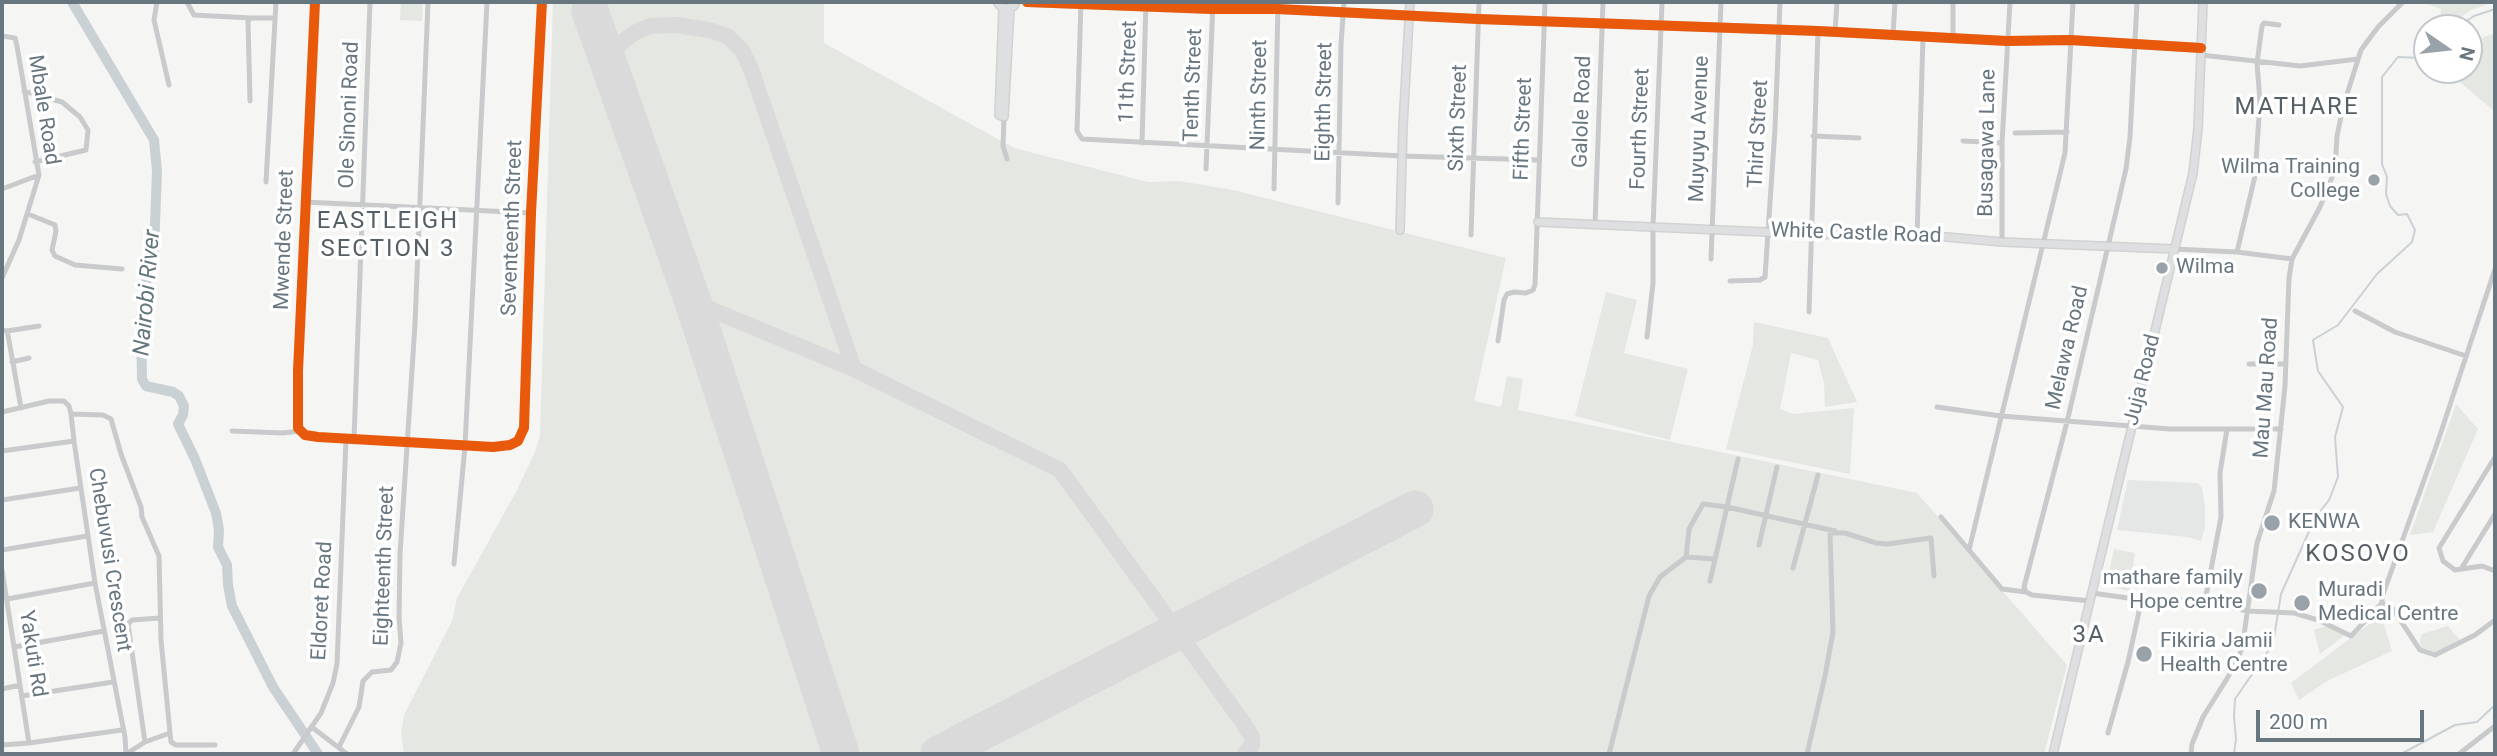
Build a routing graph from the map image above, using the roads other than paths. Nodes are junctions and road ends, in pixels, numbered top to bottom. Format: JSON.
{"nodes":[{"id":1,"x":157,"y":2,"type":"edge"},
{"id":2,"x":276,"y":2,"type":"edge"},
{"id":3,"x":315,"y":2,"type":"edge"},
{"id":4,"x":370,"y":2,"type":"edge"},
{"id":5,"x":428,"y":2,"type":"edge"},
{"id":6,"x":487,"y":2,"type":"edge"},
{"id":7,"x":542,"y":2,"type":"edge"},
{"id":8,"x":998,"y":2,"type":"edge"},
{"id":9,"x":1016,"y":2,"type":"edge"},
{"id":10,"x":1027,"y":2,"type":"edge"},
{"id":11,"x":1344,"y":2,"type":"edge"},
{"id":12,"x":1409,"y":2,"type":"edge"},
{"id":13,"x":1479,"y":2,"type":"edge"},
{"id":14,"x":1545,"y":2,"type":"edge"},
{"id":15,"x":1603,"y":2,"type":"edge"},
{"id":16,"x":1662,"y":2,"type":"edge"},
{"id":17,"x":1721,"y":2,"type":"edge"},
{"id":18,"x":1780,"y":2,"type":"edge"},
{"id":19,"x":1837,"y":2,"type":"edge"},
{"id":20,"x":1895,"y":2,"type":"edge"},
{"id":21,"x":1953,"y":2,"type":"edge"},
{"id":22,"x":2010,"y":2,"type":"edge"},
{"id":23,"x":2073,"y":2,"type":"edge"},
{"id":24,"x":2137,"y":2,"type":"edge"},
{"id":25,"x":2203,"y":2,"type":"edge"},
{"id":26,"x":2403,"y":2,"type":"edge"},
{"id":27,"x":1081,"y":3,"type":"edge"},
{"id":28,"x":188,"y":4,"type":"dead end"},
{"id":29,"x":1114,"y":4,"type":"edge"},
{"id":30,"x":1146,"y":4,"type":"edge"},
{"id":31,"x":1213,"y":5,"type":"edge"},
{"id":32,"x":1278,"y":5,"type":"edge"},
{"id":33,"x":1007,"y":9,"type":"junction"},
{"id":34,"x":1343,"y":12,"type":"junction"},
{"id":35,"x":1409,"y":15,"type":"junction"},
{"id":36,"x":251,"y":18,"type":"junction"},
{"id":37,"x":275,"y":18,"type":"junction"},
{"id":38,"x":1478,"y":19,"type":"junction"},
{"id":39,"x":1544,"y":20,"type":"junction"},
{"id":40,"x":1602,"y":23,"type":"junction"},
{"id":41,"x":1661,"y":25,"type":"junction"},
{"id":42,"x":2279,"y":25,"type":"dead end"},
{"id":43,"x":1720,"y":28,"type":"junction"},
{"id":44,"x":1780,"y":30,"type":"junction"},
{"id":45,"x":1818,"y":31,"type":"junction"},
{"id":46,"x":1835,"y":32,"type":"junction"},
{"id":47,"x":1893,"y":35,"type":"junction"},
{"id":48,"x":2,"y":36,"type":"edge"},
{"id":49,"x":1923,"y":37,"type":"junction"},
{"id":50,"x":1952,"y":38,"type":"junction"},
{"id":51,"x":2070,"y":40,"type":"junction"},
{"id":52,"x":2007,"y":41,"type":"junction"},
{"id":53,"x":2134,"y":44,"type":"junction"},
{"id":54,"x":2201,"y":52,"type":"junction"},
{"id":55,"x":2358,"y":60,"type":"junction"},
{"id":56,"x":2257,"y":63,"type":"junction"},
{"id":57,"x":169,"y":85,"type":"dead end"},
{"id":58,"x":24,"y":91,"type":"junction"},
{"id":59,"x":250,"y":101,"type":"dead end"},
{"id":60,"x":1004,"y":117,"type":"joint"},
{"id":61,"x":2015,"y":132,"type":"dead end"},
{"id":62,"x":2067,"y":132,"type":"junction"},
{"id":63,"x":1814,"y":136,"type":"junction"},
{"id":64,"x":1859,"y":138,"type":"dead end"},
{"id":65,"x":1963,"y":141,"type":"dead end"},
{"id":66,"x":1142,"y":143,"type":"junction"},
{"id":67,"x":2002,"y":143,"type":"junction"},
{"id":68,"x":1207,"y":146,"type":"junction"},
{"id":69,"x":1274,"y":149,"type":"junction"},
{"id":70,"x":1340,"y":152,"type":"junction"},
{"id":71,"x":1402,"y":156,"type":"junction"},
{"id":72,"x":1473,"y":158,"type":"junction"},
{"id":73,"x":1007,"y":159,"type":"dead end"},
{"id":74,"x":1539,"y":160,"type":"junction"},
{"id":75,"x":35,"y":162,"type":"junction"},
{"id":76,"x":1206,"y":169,"type":"dead end"},
{"id":77,"x":39,"y":175,"type":"junction"},
{"id":78,"x":266,"y":182,"type":"dead end"},
{"id":79,"x":2,"y":189,"type":"edge"},
{"id":80,"x":1274,"y":190,"type":"dead end"},
{"id":81,"x":305,"y":202,"type":"junction"},
{"id":82,"x":1338,"y":203,"type":"dead end"},
{"id":83,"x":362,"y":204,"type":"junction"},
{"id":84,"x":421,"y":208,"type":"junction"},
{"id":85,"x":476,"y":211,"type":"junction"},
{"id":86,"x":531,"y":213,"type":"junction"},
{"id":87,"x":28,"y":215,"type":"junction"},
{"id":88,"x":1538,"y":222,"type":"junction"},
{"id":89,"x":1595,"y":224,"type":"junction"},
{"id":90,"x":1653,"y":227,"type":"junction"},
{"id":91,"x":1712,"y":229,"type":"junction"},
{"id":92,"x":1400,"y":230,"type":"dead end"},
{"id":93,"x":1769,"y":232,"type":"junction"},
{"id":94,"x":1811,"y":234,"type":"junction"},
{"id":95,"x":1471,"y":235,"type":"dead end"},
{"id":96,"x":1917,"y":237,"type":"junction"},
{"id":97,"x":2002,"y":242,"type":"junction"},
{"id":98,"x":2044,"y":244,"type":"junction"},
{"id":99,"x":2108,"y":247,"type":"junction"},
{"id":100,"x":2174,"y":249,"type":"junction"},
{"id":101,"x":2237,"y":252,"type":"junction"},
{"id":102,"x":1710,"y":258,"type":"dead end"},
{"id":103,"x":2292,"y":259,"type":"junction"},
{"id":104,"x":2,"y":267,"type":"edge"},
{"id":105,"x":122,"y":269,"type":"dead end"},
{"id":106,"x":2495,"y":269,"type":"edge"},
{"id":107,"x":2,"y":276,"type":"edge"},
{"id":108,"x":1730,"y":281,"type":"dead end"},
{"id":109,"x":1809,"y":312,"type":"dead end"},
{"id":110,"x":2355,"y":312,"type":"dead end"},
{"id":111,"x":39,"y":326,"type":"dead end"},
{"id":112,"x":4,"y":331,"type":"edge"},
{"id":113,"x":1647,"y":337,"type":"dead end"},
{"id":114,"x":1498,"y":341,"type":"dead end"},
{"id":115,"x":2466,"y":356,"type":"junction"},
{"id":116,"x":29,"y":358,"type":"dead end"},
{"id":117,"x":12,"y":362,"type":"junction"},
{"id":118,"x":2249,"y":364,"type":"dead end"},
{"id":119,"x":2285,"y":364,"type":"junction"},
{"id":120,"x":1937,"y":407,"type":"dead end"},
{"id":121,"x":21,"y":408,"type":"junction"},
{"id":122,"x":2,"y":412,"type":"edge"},
{"id":123,"x":71,"y":414,"type":"junction"},
{"id":124,"x":2001,"y":416,"type":"junction"},
{"id":125,"x":2067,"y":422,"type":"junction"},
{"id":126,"x":2132,"y":426,"type":"junction"},
{"id":127,"x":2227,"y":429,"type":"junction"},
{"id":128,"x":2281,"y":429,"type":"junction"},
{"id":129,"x":232,"y":431,"type":"dead end"},
{"id":130,"x":300,"y":431,"type":"junction"},
{"id":131,"x":346,"y":439,"type":"junction"},
{"id":132,"x":354,"y":439,"type":"junction"},
{"id":133,"x":74,"y":441,"type":"junction"},
{"id":134,"x":408,"y":443,"type":"junction"},
{"id":135,"x":465,"y":446,"type":"junction"},
{"id":136,"x":2,"y":451,"type":"edge"},
{"id":137,"x":2495,"y":457,"type":"edge"},
{"id":138,"x":1738,"y":459,"type":"dead end"},
{"id":139,"x":1777,"y":467,"type":"dead end"},
{"id":140,"x":1818,"y":475,"type":"dead end"},
{"id":141,"x":80,"y":488,"type":"junction"},
{"id":142,"x":2,"y":500,"type":"edge"},
{"id":143,"x":1727,"y":507,"type":"junction"},
{"id":144,"x":2495,"y":514,"type":"edge"},
{"id":145,"x":1767,"y":515,"type":"junction"},
{"id":146,"x":1941,"y":517,"type":"dead end"},
{"id":147,"x":1804,"y":522,"type":"junction"},
{"id":148,"x":1845,"y":533,"type":"junction"},
{"id":149,"x":88,"y":536,"type":"junction"},
{"id":150,"x":1759,"y":545,"type":"dead end"},
{"id":151,"x":2,"y":550,"type":"edge"},
{"id":152,"x":1969,"y":550,"type":"junction"},
{"id":153,"x":1686,"y":557,"type":"junction"},
{"id":154,"x":1715,"y":558,"type":"junction"},
{"id":155,"x":454,"y":564,"type":"dead end"},
{"id":156,"x":1793,"y":568,"type":"dead end"},
{"id":157,"x":2461,"y":569,"type":"junction"},
{"id":158,"x":2,"y":570,"type":"edge"},
{"id":159,"x":2495,"y":570,"type":"edge"},
{"id":160,"x":1934,"y":576,"type":"dead end"},
{"id":161,"x":1710,"y":581,"type":"dead end"},
{"id":162,"x":95,"y":583,"type":"junction"},
{"id":163,"x":2026,"y":592,"type":"junction"},
{"id":164,"x":2091,"y":597,"type":"junction"},
{"id":165,"x":2141,"y":598,"type":"junction"},
{"id":166,"x":7,"y":599,"type":"junction"},
{"id":167,"x":2205,"y":601,"type":"junction"},
{"id":168,"x":2382,"y":603,"type":"junction"},
{"id":169,"x":2248,"y":611,"type":"junction"},
{"id":170,"x":160,"y":618,"type":"junction"},
{"id":171,"x":2495,"y":620,"type":"edge"},
{"id":172,"x":104,"y":631,"type":"junction"},
{"id":173,"x":14,"y":647,"type":"junction"},
{"id":174,"x":113,"y":682,"type":"junction"},
{"id":175,"x":20,"y":685,"type":"junction"},
{"id":176,"x":2,"y":688,"type":"edge"},
{"id":177,"x":22,"y":696,"type":"junction"},
{"id":178,"x":2495,"y":726,"type":"edge"},
{"id":179,"x":312,"y":729,"type":"junction"},
{"id":180,"x":122,"y":730,"type":"junction"},
{"id":181,"x":170,"y":733,"type":"junction"},
{"id":182,"x":2108,"y":733,"type":"dead end"},
{"id":183,"x":145,"y":742,"type":"junction"},
{"id":184,"x":29,"y":743,"type":"junction"},
{"id":185,"x":2,"y":745,"type":"edge"},
{"id":186,"x":215,"y":746,"type":"dead end"},
{"id":187,"x":339,"y":747,"type":"junction"},
{"id":188,"x":126,"y":754,"type":"edge"},
{"id":189,"x":293,"y":754,"type":"edge"},
{"id":190,"x":346,"y":754,"type":"edge"},
{"id":191,"x":1609,"y":754,"type":"edge"},
{"id":192,"x":1807,"y":754,"type":"edge"},
{"id":193,"x":2053,"y":754,"type":"edge"},
{"id":194,"x":2191,"y":754,"type":"edge"},
{"id":195,"x":2459,"y":754,"type":"edge"}],
"edges":[{"from":1,"to":57,"type":"street"},
{"from":2,"to":37,"type":"street"},
{"from":3,"to":81,"type":"street","name":"Mwende Street"},
{"from":4,"to":83,"type":"street","name":"Ole Sinoni Road"},
{"from":5,"to":84,"type":"street","name":"Eighteenth Street"},
{"from":6,"to":85,"type":"street"},
{"from":7,"to":86,"type":"street","name":"Seventeenth Street"},
{"from":8,"to":33,"type":"street"},
{"from":9,"to":33,"type":"street"},
{"from":10,"to":27,"type":"street"},
{"from":11,"to":34,"type":"street","name":"Eighth Street"},
{"from":12,"to":35,"type":"street"},
{"from":13,"to":38,"type":"street","name":"Sixth Street"},
{"from":14,"to":39,"type":"street","name":"Fifth Street"},
{"from":15,"to":40,"type":"street","name":"Galole Road"},
{"from":16,"to":41,"type":"street","name":"Fourth Street"},
{"from":17,"to":43,"type":"street","name":"Muyuyu Avenue"},
{"from":18,"to":44,"type":"street","name":"Third Street"},
{"from":19,"to":46,"type":"street"},
{"from":20,"to":47,"type":"street"},
{"from":21,"to":50,"type":"street"},
{"from":22,"to":52,"type":"street","name":"Busagawa Lane"},
{"from":23,"to":51,"type":"street"},
{"from":24,"to":53,"type":"street","name":"Melawa Road"},
{"from":25,"to":54,"type":"street","name":"Juja Road"},
{"from":26,"to":55,"type":"street","name":"Mau Mau Road"},
{"from":27,"to":29,"type":"street"},
{"from":27,"to":66,"type":"street"},
{"from":28,"to":36,"type":"street"},
{"from":29,"to":30,"type":"street"},
{"from":30,"to":31,"type":"street"},
{"from":30,"to":66,"type":"street","name":"11th Street"},
{"from":31,"to":32,"type":"street"},
{"from":31,"to":68,"type":"street","name":"Tenth Street"},
{"from":32,"to":34,"type":"street"},
{"from":32,"to":69,"type":"street","name":"Ninth Street"},
{"from":33,"to":60,"type":"street"},
{"from":34,"to":35,"type":"street"},
{"from":34,"to":70,"type":"street","name":"Eighth Street"},
{"from":35,"to":38,"type":"street"},
{"from":35,"to":71,"type":"street"},
{"from":36,"to":37,"type":"street"},
{"from":36,"to":59,"type":"street"},
{"from":37,"to":78,"type":"street"},
{"from":38,"to":39,"type":"street"},
{"from":38,"to":72,"type":"street","name":"Sixth Street"},
{"from":39,"to":40,"type":"street"},
{"from":39,"to":74,"type":"street","name":"Fifth Street"},
{"from":40,"to":41,"type":"street"},
{"from":40,"to":89,"type":"street","name":"Galole Road"},
{"from":41,"to":43,"type":"street"},
{"from":41,"to":90,"type":"street","name":"Fourth Street"},
{"from":42,"to":56,"type":"street"},
{"from":43,"to":44,"type":"street"},
{"from":43,"to":91,"type":"street","name":"Muyuyu Avenue"},
{"from":44,"to":45,"type":"street"},
{"from":44,"to":93,"type":"street","name":"Third Street"},
{"from":45,"to":46,"type":"street"},
{"from":45,"to":63,"type":"street"},
{"from":46,"to":47,"type":"street"},
{"from":47,"to":49,"type":"street"},
{"from":48,"to":58,"type":"street","name":"Mbale Road"},
{"from":49,"to":50,"type":"street"},
{"from":49,"to":96,"type":"street"},
{"from":50,"to":52,"type":"street"},
{"from":51,"to":52,"type":"street"},
{"from":51,"to":53,"type":"street"},
{"from":51,"to":62,"type":"street"},
{"from":52,"to":67,"type":"street","name":"Busagawa Lane"},
{"from":53,"to":54,"type":"street"},
{"from":53,"to":99,"type":"street","name":"Melawa Road"},
{"from":54,"to":56,"type":"street"},
{"from":54,"to":100,"type":"street","name":"Juja Road"},
{"from":55,"to":56,"type":"street"},
{"from":55,"to":103,"type":"street","name":"Mau Mau Road"},
{"from":56,"to":101,"type":"street"},
{"from":58,"to":75,"type":"street","name":"Mbale Road"},
{"from":58,"to":75,"type":"street"},
{"from":60,"to":73,"type":"street"},
{"from":61,"to":62,"type":"street"},
{"from":62,"to":98,"type":"street"},
{"from":63,"to":64,"type":"street"},
{"from":63,"to":94,"type":"street"},
{"from":65,"to":67,"type":"street"},
{"from":66,"to":68,"type":"street"},
{"from":67,"to":97,"type":"street","name":"Busagawa Lane"},
{"from":68,"to":69,"type":"street"},
{"from":68,"to":76,"type":"street","name":"Tenth Street"},
{"from":69,"to":70,"type":"street"},
{"from":69,"to":80,"type":"street","name":"Ninth Street"},
{"from":70,"to":71,"type":"street"},
{"from":70,"to":82,"type":"street","name":"Eighth Street"},
{"from":71,"to":72,"type":"street"},
{"from":71,"to":92,"type":"street"},
{"from":72,"to":74,"type":"street"},
{"from":72,"to":95,"type":"street","name":"Sixth Street"},
{"from":74,"to":88,"type":"street","name":"Fifth Street"},
{"from":75,"to":77,"type":"street","name":"Mbale Road"},
{"from":77,"to":79,"type":"street"},
{"from":77,"to":87,"type":"street","name":"Mbale Road"},
{"from":81,"to":83,"type":"street"},
{"from":81,"to":130,"type":"street","name":"Mwende Street"},
{"from":83,"to":84,"type":"street"},
{"from":83,"to":132,"type":"street","name":"Ole Sinoni Road"},
{"from":84,"to":85,"type":"street"},
{"from":84,"to":134,"type":"street","name":"Eighteenth Street"},
{"from":85,"to":86,"type":"street"},
{"from":85,"to":135,"type":"street"},
{"from":86,"to":135,"type":"street","name":"Seventeenth Street"},
{"from":87,"to":105,"type":"street"},
{"from":87,"to":107,"type":"street","name":"Mbale Road"},
{"from":88,"to":89,"type":"street","name":"White Castle Road"},
{"from":88,"to":114,"type":"street","name":"Fifth Street"},
{"from":89,"to":90,"type":"street","name":"White Castle Road"},
{"from":90,"to":91,"type":"street","name":"White Castle Road"},
{"from":90,"to":113,"type":"street","name":"Fourth Street"},
{"from":91,"to":93,"type":"street","name":"White Castle Road"},
{"from":91,"to":102,"type":"street","name":"Muyuyu Avenue"},
{"from":93,"to":94,"type":"street","name":"White Castle Road"},
{"from":93,"to":108,"type":"street","name":"Third Street"},
{"from":94,"to":96,"type":"street","name":"White Castle Road"},
{"from":94,"to":109,"type":"street"},
{"from":96,"to":97,"type":"street","name":"White Castle Road"},
{"from":97,"to":98,"type":"street","name":"White Castle Road"},
{"from":98,"to":99,"type":"street","name":"White Castle Road"},
{"from":98,"to":124,"type":"street"},
{"from":99,"to":100,"type":"street","name":"White Castle Road"},
{"from":99,"to":125,"type":"street","name":"Melawa Road"},
{"from":100,"to":101,"type":"street"},
{"from":100,"to":126,"type":"street","name":"Juja Road"},
{"from":101,"to":103,"type":"street"},
{"from":103,"to":119,"type":"street","name":"Mau Mau Road"},
{"from":104,"to":107,"type":"street"},
{"from":106,"to":115,"type":"street"},
{"from":110,"to":115,"type":"street"},
{"from":111,"to":112,"type":"street"},
{"from":112,"to":117,"type":"street"},
{"from":115,"to":168,"type":"street"},
{"from":116,"to":117,"type":"street"},
{"from":117,"to":121,"type":"street"},
{"from":118,"to":119,"type":"street"},
{"from":119,"to":128,"type":"street","name":"Mau Mau Road"},
{"from":120,"to":124,"type":"street"},
{"from":121,"to":122,"type":"street"},
{"from":121,"to":123,"type":"street"},
{"from":123,"to":133,"type":"street"},
{"from":123,"to":170,"type":"street"},
{"from":124,"to":125,"type":"street"},
{"from":124,"to":152,"type":"street"},
{"from":125,"to":126,"type":"street"},
{"from":125,"to":163,"type":"street","name":"Melawa Road"},
{"from":126,"to":127,"type":"street"},
{"from":126,"to":164,"type":"street","name":"Juja Road"},
{"from":127,"to":128,"type":"street"},
{"from":127,"to":167,"type":"street"},
{"from":128,"to":169,"type":"street","name":"Mau Mau Road"},
{"from":129,"to":130,"type":"street"},
{"from":130,"to":131,"type":"street"},
{"from":131,"to":132,"type":"street"},
{"from":131,"to":179,"type":"street","name":"Eldoret Road"},
{"from":132,"to":134,"type":"street"},
{"from":133,"to":136,"type":"street","name":"Chebuvusi Crescent"},
{"from":133,"to":141,"type":"street","name":"Chebuvusi Crescent"},
{"from":134,"to":135,"type":"street"},
{"from":134,"to":187,"type":"street","name":"Eighteenth Street"},
{"from":135,"to":155,"type":"street"},
{"from":137,"to":157,"type":"street"},
{"from":138,"to":143,"type":"street"},
{"from":139,"to":145,"type":"street"},
{"from":140,"to":147,"type":"street"},
{"from":141,"to":142,"type":"street"},
{"from":141,"to":149,"type":"street","name":"Chebuvusi Crescent"},
{"from":143,"to":145,"type":"street"},
{"from":143,"to":153,"type":"street"},
{"from":143,"to":154,"type":"street"},
{"from":144,"to":157,"type":"street"},
{"from":145,"to":147,"type":"street"},
{"from":145,"to":150,"type":"street"},
{"from":146,"to":152,"type":"street"},
{"from":147,"to":148,"type":"street"},
{"from":147,"to":156,"type":"street"},
{"from":148,"to":160,"type":"street"},
{"from":148,"to":192,"type":"street"},
{"from":149,"to":151,"type":"street"},
{"from":149,"to":162,"type":"street","name":"Chebuvusi Crescent"},
{"from":152,"to":163,"type":"street"},
{"from":153,"to":154,"type":"street"},
{"from":153,"to":191,"type":"street"},
{"from":154,"to":161,"type":"street"},
{"from":157,"to":159,"type":"street"},
{"from":158,"to":166,"type":"street","name":"Yakuti Rd"},
{"from":162,"to":166,"type":"street"},
{"from":162,"to":172,"type":"street","name":"Chebuvusi Crescent"},
{"from":163,"to":164,"type":"street"},
{"from":164,"to":165,"type":"street"},
{"from":164,"to":193,"type":"street","name":"Juja Road"},
{"from":165,"to":167,"type":"street"},
{"from":165,"to":182,"type":"street"},
{"from":166,"to":173,"type":"street","name":"Yakuti Rd"},
{"from":167,"to":169,"type":"street"},
{"from":168,"to":169,"type":"street"},
{"from":168,"to":171,"type":"street"},
{"from":169,"to":194,"type":"street","name":"Mau Mau Road"},
{"from":170,"to":181,"type":"street"},
{"from":170,"to":183,"type":"street"},
{"from":172,"to":173,"type":"street"},
{"from":172,"to":174,"type":"street","name":"Chebuvusi Crescent"},
{"from":173,"to":175,"type":"street","name":"Yakuti Rd"},
{"from":174,"to":177,"type":"street"},
{"from":174,"to":180,"type":"street","name":"Chebuvusi Crescent"},
{"from":175,"to":176,"type":"street"},
{"from":175,"to":177,"type":"street","name":"Yakuti Rd"},
{"from":177,"to":184,"type":"street","name":"Yakuti Rd"},
{"from":178,"to":195,"type":"street"},
{"from":179,"to":187,"type":"street"},
{"from":179,"to":189,"type":"street","name":"Eldoret Road"},
{"from":180,"to":184,"type":"street"},
{"from":180,"to":188,"type":"street","name":"Chebuvusi Crescent"},
{"from":181,"to":183,"type":"street"},
{"from":181,"to":186,"type":"street"},
{"from":183,"to":188,"type":"street"},
{"from":184,"to":185,"type":"street"},
{"from":187,"to":190,"type":"street"}]}
